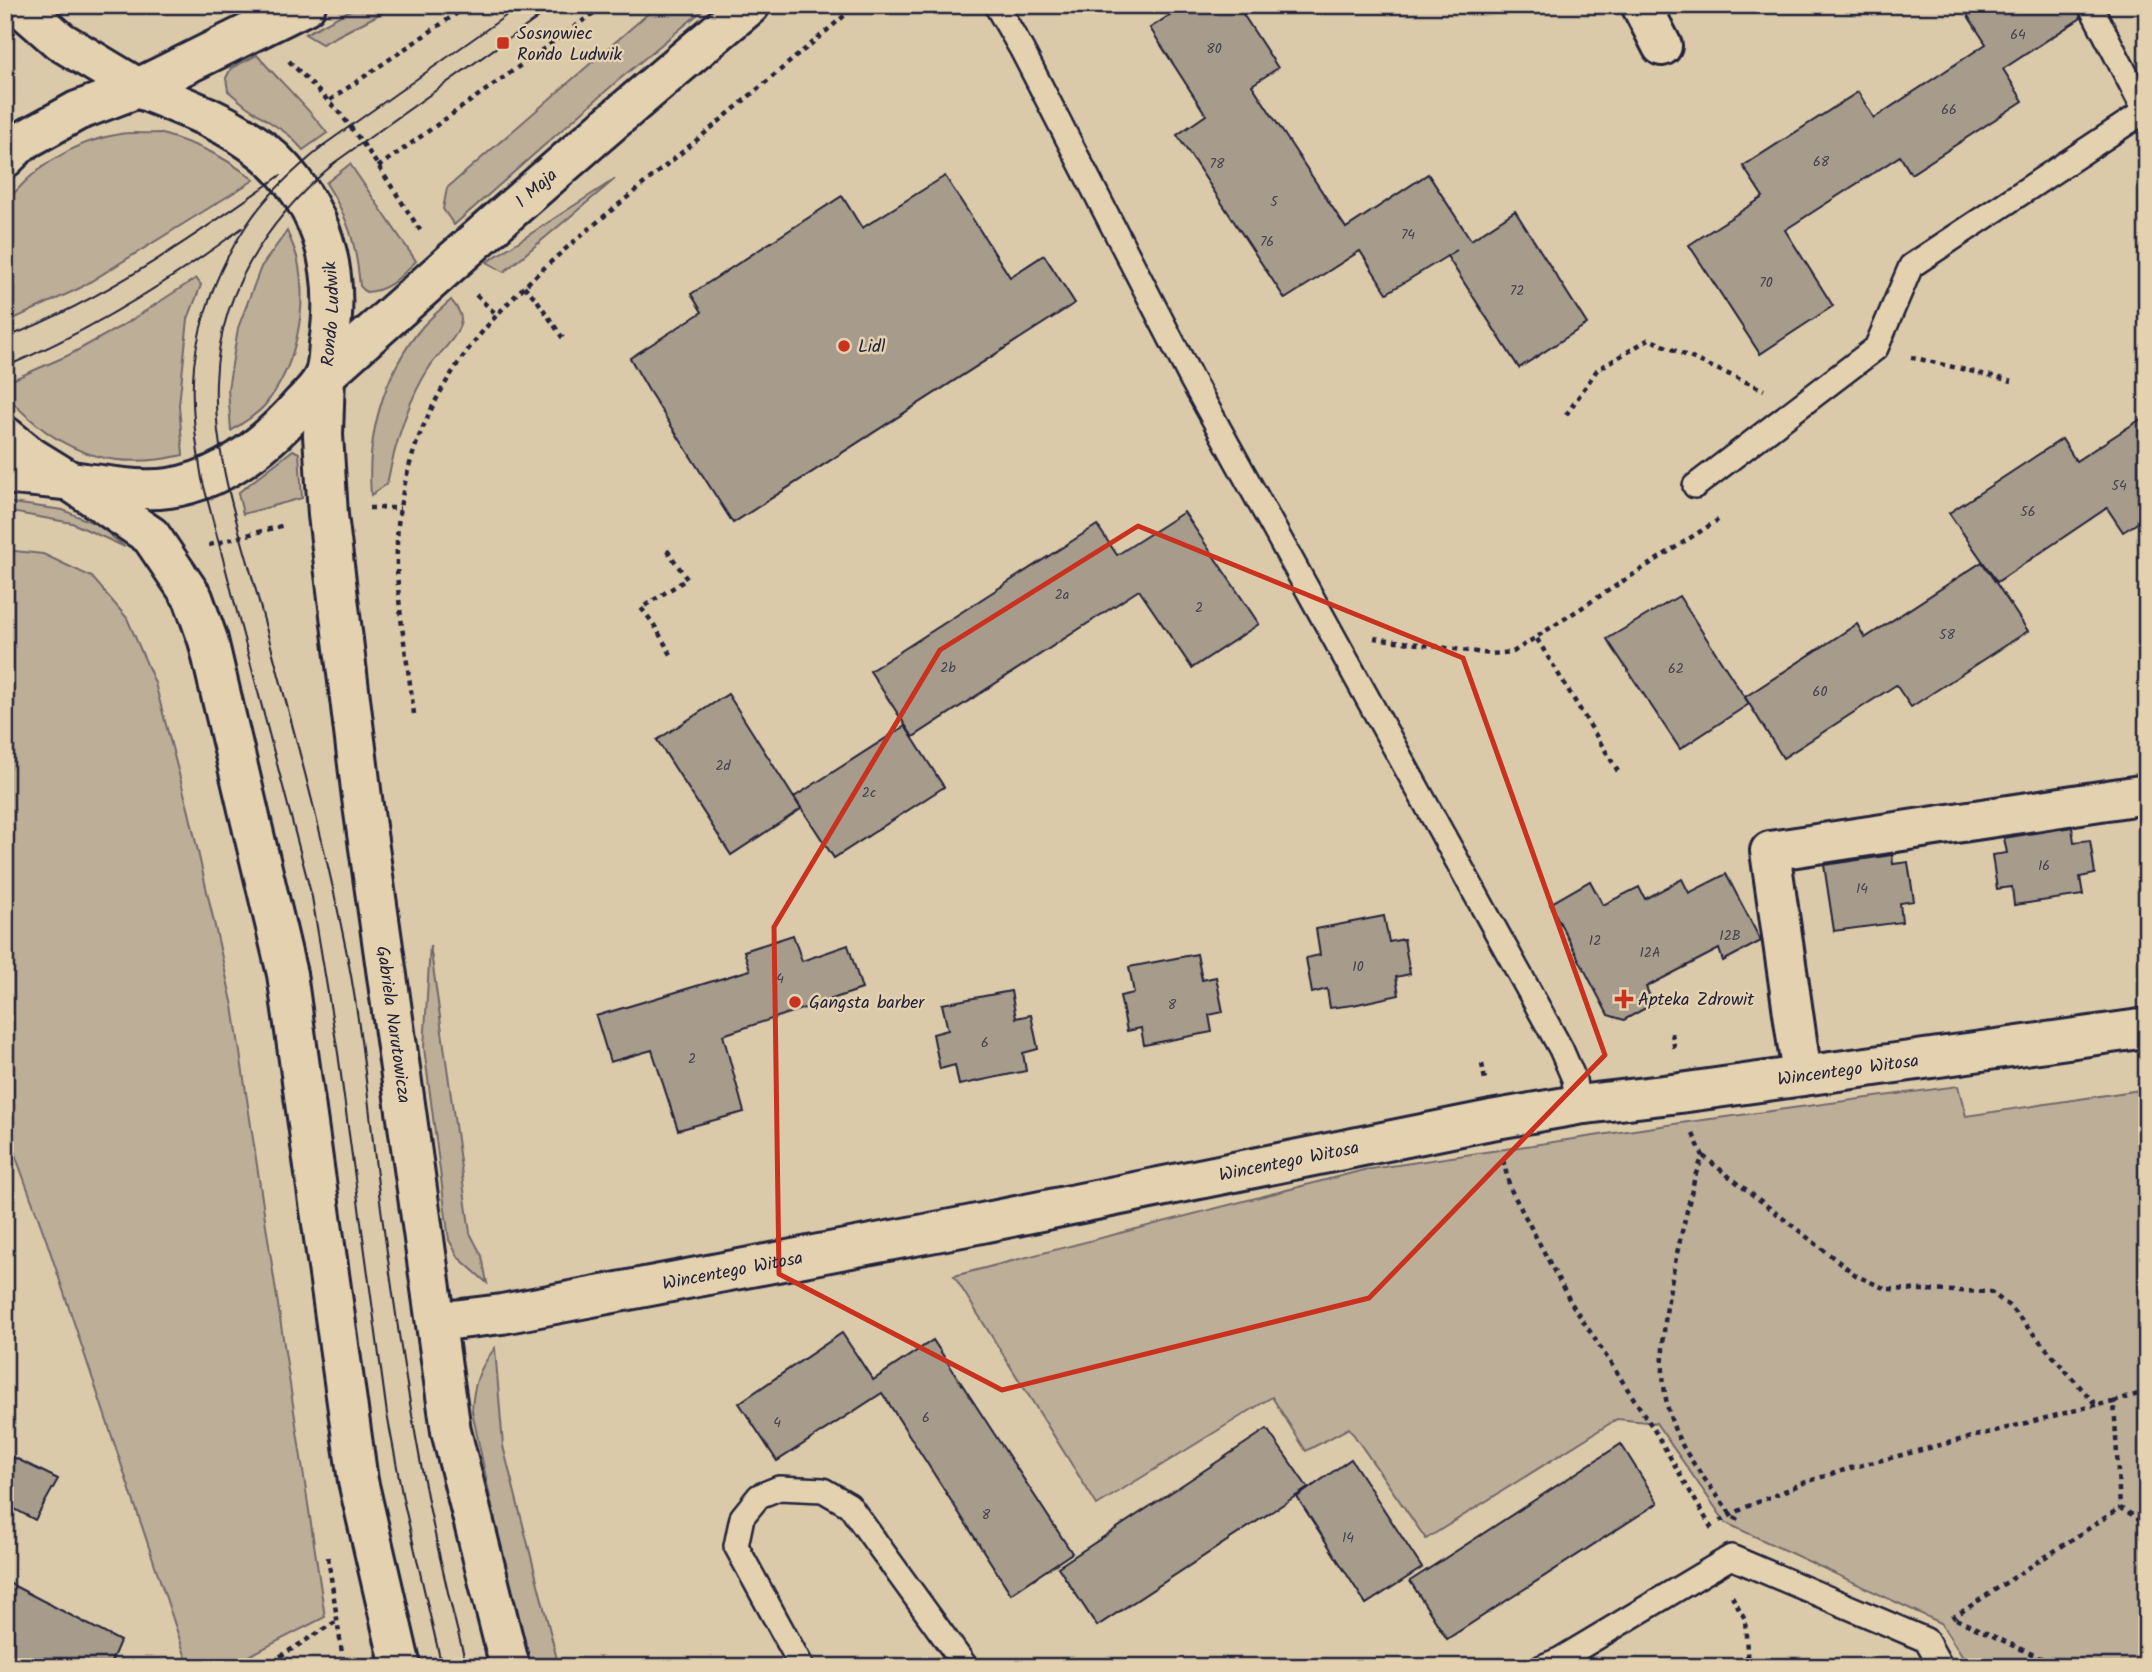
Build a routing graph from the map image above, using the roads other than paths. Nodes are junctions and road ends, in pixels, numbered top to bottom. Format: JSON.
{"nodes":[{"id":1,"x":306,"y":5,"type":"edge"},
{"id":2,"x":751,"y":5,"type":"edge"},
{"id":3,"x":996,"y":5,"type":"edge"},
{"id":4,"x":1642,"y":5,"type":"edge"},
{"id":5,"x":2090,"y":5,"type":"edge"},
{"id":6,"x":24,"y":7,"type":"edge"},
{"id":7,"x":1662,"y":46,"type":"dead end"},
{"id":8,"x":138,"y":88,"type":"junction"},
{"id":9,"x":5,"y":158,"type":"edge"},
{"id":10,"x":325,"y":375,"type":"junction"},
{"id":11,"x":5,"y":436,"type":"edge"},
{"id":12,"x":5,"y":474,"type":"edge"},
{"id":13,"x":70,"y":481,"type":"junction"},
{"id":14,"x":1695,"y":486,"type":"dead end"},
{"id":15,"x":2147,"y":794,"type":"edge"},
{"id":16,"x":2147,"y":1028,"type":"edge"},
{"id":17,"x":1802,"y":1076,"type":"junction"},
{"id":18,"x":1577,"y":1105,"type":"junction"},
{"id":19,"x":436,"y":1322,"type":"junction"},
{"id":20,"x":401,"y":1667,"type":"edge"},
{"id":21,"x":510,"y":1667,"type":"edge"},
{"id":22,"x":802,"y":1667,"type":"edge"},
{"id":23,"x":966,"y":1667,"type":"edge"},
{"id":24,"x":1542,"y":1667,"type":"edge"},
{"id":25,"x":1941,"y":1667,"type":"edge"}],
"edges":[{"from":1,"to":8,"type":"street"},
{"from":2,"to":10,"type":"street","name":"1 Maja"},
{"from":3,"to":18,"type":"lane"},
{"from":4,"to":7,"type":"street"},
{"from":5,"to":14,"type":"lane"},
{"from":6,"to":8,"type":"street","name":"Rondo Ludwik"},
{"from":8,"to":9,"type":"street"},
{"from":8,"to":10,"type":"street","name":"Rondo Ludwik"},
{"from":10,"to":13,"type":"street","name":"Rondo Ludwik"},
{"from":10,"to":19,"type":"street","name":"Gabriela Narutowicza"},
{"from":11,"to":13,"type":"street","name":"Rondo Ludwik"},
{"from":12,"to":13,"type":"street"},
{"from":13,"to":20,"type":"street"},
{"from":15,"to":17,"type":"street"},
{"from":16,"to":17,"type":"street","name":"Wincentego Witosa"},
{"from":17,"to":18,"type":"street","name":"Wincentego Witosa"},
{"from":18,"to":19,"type":"street","name":"Wincentego Witosa"},
{"from":19,"to":21,"type":"street","name":"Gabriela Narutowicza"},
{"from":22,"to":23,"type":"lane"},
{"from":24,"to":25,"type":"lane"}]}
